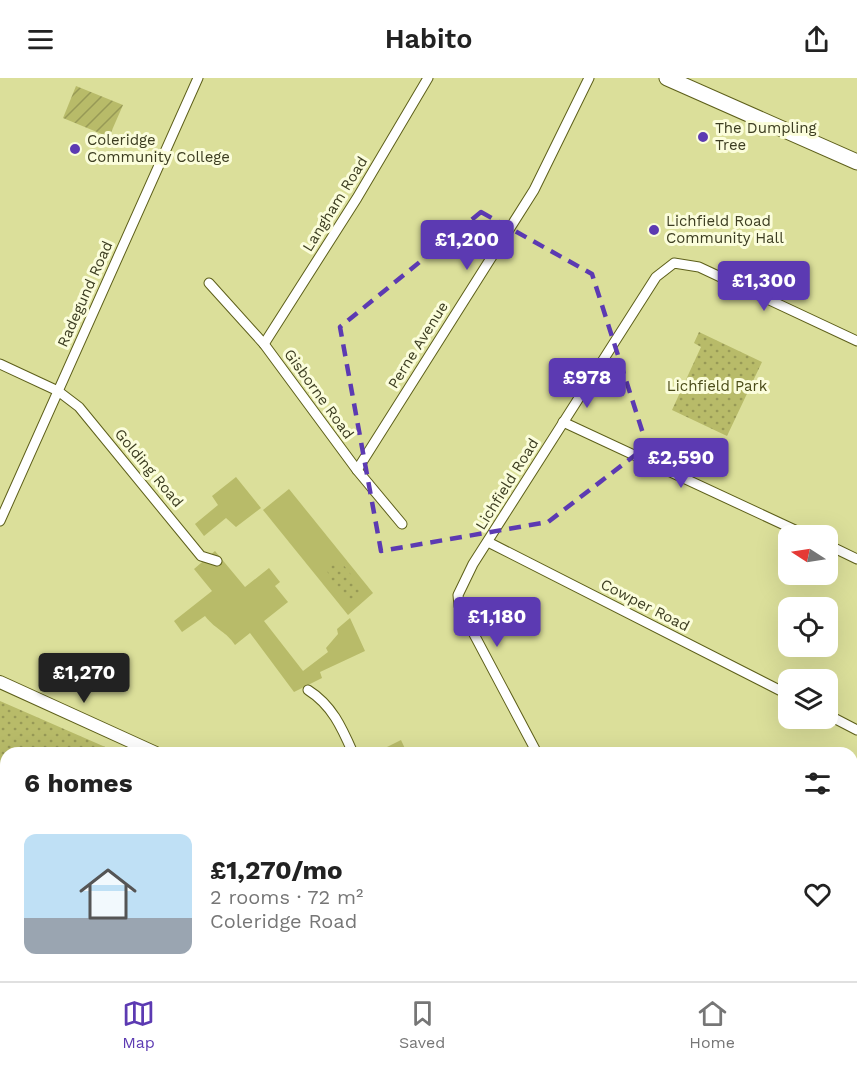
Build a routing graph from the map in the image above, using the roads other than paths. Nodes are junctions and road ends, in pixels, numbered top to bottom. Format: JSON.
{"nodes":[{"id":1,"x":198,"y":78,"type":"edge"},
{"id":2,"x":428,"y":78,"type":"edge"},
{"id":3,"x":588,"y":78,"type":"edge"},
{"id":4,"x":667,"y":78,"type":"edge"},
{"id":5,"x":857,"y":162,"type":"edge"},
{"id":6,"x":209,"y":284,"type":"dead end"},
{"id":7,"x":857,"y":341,"type":"edge"},
{"id":8,"x":264,"y":344,"type":"junction"},
{"id":9,"x":0,"y":363,"type":"edge"},
{"id":10,"x":58,"y":391,"type":"junction"},
{"id":11,"x":563,"y":422,"type":"junction"},
{"id":12,"x":357,"y":470,"type":"junction"},
{"id":13,"x":0,"y":521,"type":"edge"},
{"id":14,"x":402,"y":524,"type":"dead end"},
{"id":15,"x":784,"y":525,"type":"edge"},
{"id":16,"x":488,"y":542,"type":"junction"},
{"id":17,"x":838,"y":550,"type":"edge"},
{"id":18,"x":857,"y":559,"type":"edge"},
{"id":19,"x":217,"y":561,"type":"dead end"},
{"id":20,"x":0,"y":682,"type":"edge"},
{"id":21,"x":778,"y":689,"type":"edge"},
{"id":22,"x":309,"y":690,"type":"dead end"},
{"id":23,"x":838,"y":720,"type":"edge"},
{"id":24,"x":857,"y":730,"type":"edge"},
{"id":25,"x":143,"y":747,"type":"edge"},
{"id":26,"x":350,"y":747,"type":"edge"},
{"id":27,"x":534,"y":747,"type":"edge"}],
"edges":[{"from":1,"to":10,"type":"street","name":"Radegund Road"},
{"from":2,"to":8,"type":"street","name":"Langham Road"},
{"from":3,"to":12,"type":"street","name":"Perne Avenue"},
{"from":4,"to":5,"type":"main road"},
{"from":6,"to":8,"type":"street","name":"Gisborne Road"},
{"from":7,"to":11,"type":"street","name":"Lichfield Road"},
{"from":8,"to":12,"type":"street","name":"Gisborne Road"},
{"from":9,"to":10,"type":"street","name":"Golding Road"},
{"from":10,"to":13,"type":"street","name":"Radegund Road"},
{"from":10,"to":19,"type":"street","name":"Golding Road"},
{"from":11,"to":15,"type":"street"},
{"from":11,"to":16,"type":"street","name":"Lichfield Road"},
{"from":12,"to":14,"type":"street","name":"Gisborne Road"},
{"from":16,"to":21,"type":"street","name":"Cowper Road"},
{"from":16,"to":27,"type":"street","name":"Lichfield Road"},
{"from":17,"to":18,"type":"street"},
{"from":20,"to":25,"type":"street"},
{"from":22,"to":26,"type":"street"},
{"from":23,"to":24,"type":"street"}]}
